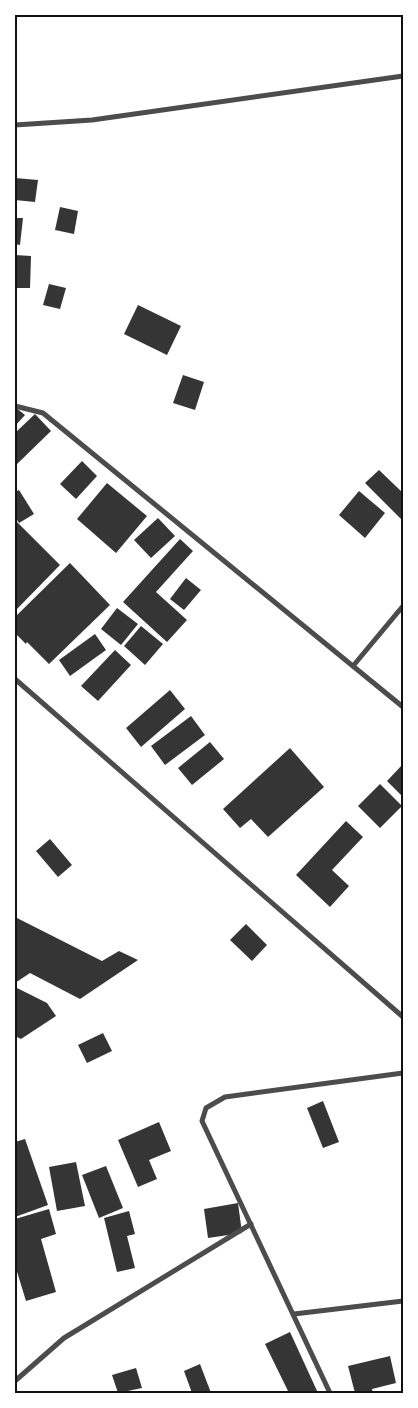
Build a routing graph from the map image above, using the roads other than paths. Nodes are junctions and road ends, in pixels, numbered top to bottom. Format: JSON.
{"nodes":[{"id":1,"x":403,"y":76,"type":"edge"},
{"id":2,"x":15,"y":125,"type":"edge"},
{"id":3,"x":15,"y":406,"type":"edge"},
{"id":4,"x":403,"y":606,"type":"edge"},
{"id":5,"x":353,"y":666,"type":"junction"},
{"id":6,"x":15,"y":680,"type":"edge"},
{"id":7,"x":403,"y":706,"type":"edge"},
{"id":8,"x":403,"y":1017,"type":"edge"},
{"id":9,"x":403,"y":1073,"type":"edge"},
{"id":10,"x":251,"y":1224,"type":"junction"},
{"id":11,"x":403,"y":1301,"type":"edge"},
{"id":12,"x":294,"y":1314,"type":"junction"},
{"id":13,"x":15,"y":1380,"type":"edge"},
{"id":14,"x":330,"y":1393,"type":"edge"}],
"edges":[{"from":1,"to":2,"type":"street"},
{"from":3,"to":5,"type":"street"},
{"from":4,"to":5,"type":"street"},
{"from":5,"to":7,"type":"street"},
{"from":6,"to":8,"type":"street"},
{"from":9,"to":10,"type":"street"},
{"from":10,"to":12,"type":"street"},
{"from":10,"to":13,"type":"street"},
{"from":11,"to":12,"type":"street"},
{"from":12,"to":14,"type":"street"}]}
